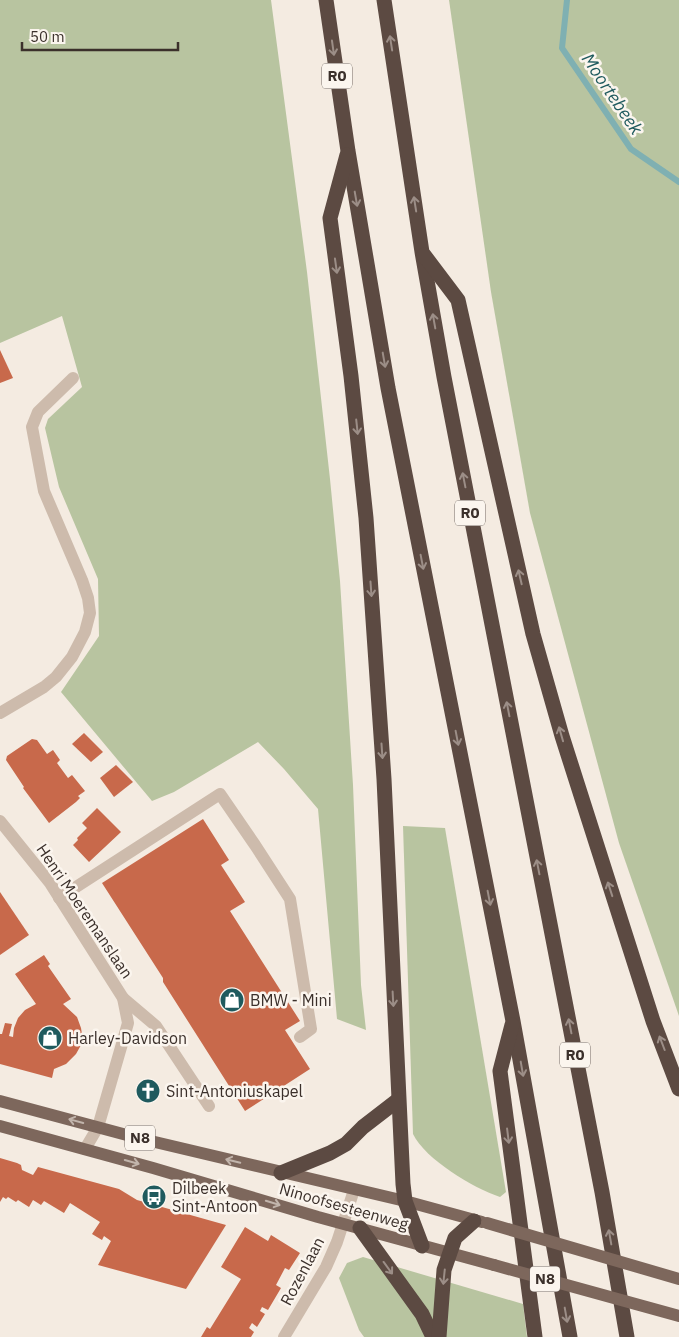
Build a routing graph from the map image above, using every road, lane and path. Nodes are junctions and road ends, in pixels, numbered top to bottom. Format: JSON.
{"nodes":[{"id":1,"x":326,"y":0,"type":"edge"},
{"id":2,"x":384,"y":0,"type":"edge"},
{"id":3,"x":348,"y":151,"type":"junction"},
{"id":4,"x":422,"y":252,"type":"junction"},
{"id":5,"x":73,"y":378,"type":"dead end"},
{"id":6,"x":0,"y":712,"type":"edge"},
{"id":7,"x":0,"y":821,"type":"edge"},
{"id":8,"x":59,"y":898,"type":"junction"},
{"id":9,"x":123,"y":998,"type":"junction"},
{"id":10,"x":513,"y":1021,"type":"junction"},
{"id":11,"x":300,"y":1037,"type":"dead end"},
{"id":12,"x":679,"y":1088,"type":"edge"},
{"id":13,"x":398,"y":1100,"type":"junction"},
{"id":14,"x":0,"y":1101,"type":"edge"},
{"id":15,"x":210,"y":1106,"type":"dead end"},
{"id":16,"x":0,"y":1126,"type":"edge"},
{"id":17,"x":98,"y":1127,"type":"junction"},
{"id":18,"x":85,"y":1149,"type":"junction"},
{"id":19,"x":281,"y":1173,"type":"junction"},
{"id":20,"x":354,"y":1190,"type":"junction"},
{"id":21,"x":405,"y":1202,"type":"junction"},
{"id":22,"x":480,"y":1222,"type":"junction"},
{"id":23,"x":343,"y":1223,"type":"junction"},
{"id":24,"x":360,"y":1228,"type":"junction"},
{"id":25,"x":422,"y":1246,"type":"junction"},
{"id":26,"x":450,"y":1254,"type":"junction"},
{"id":27,"x":679,"y":1279,"type":"edge"},
{"id":28,"x":679,"y":1316,"type":"edge"},
{"id":29,"x":284,"y":1337,"type":"edge"},
{"id":30,"x":433,"y":1337,"type":"edge"},
{"id":31,"x":439,"y":1337,"type":"edge"},
{"id":32,"x":535,"y":1337,"type":"edge"},
{"id":33,"x":570,"y":1337,"type":"edge"},
{"id":34,"x":627,"y":1337,"type":"edge"}],
"edges":[{"from":1,"to":3,"type":"highway","number":"R0","one_way":true},
{"from":4,"to":2,"type":"highway","number":"R0","one_way":true},
{"from":3,"to":10,"type":"highway","number":"R0","one_way":true},
{"from":3,"to":13,"type":"highway","one_way":true},
{"from":12,"to":4,"type":"highway","one_way":true},
{"from":34,"to":4,"type":"highway","number":"R0","one_way":true},
{"from":5,"to":6,"type":"street"},
{"from":7,"to":8,"type":"street","name":"Henri Moeremanslaan"},
{"from":8,"to":9,"type":"street","name":"Henri Moeremanslaan"},
{"from":8,"to":11,"type":"street"},
{"from":9,"to":15,"type":"street","name":"Henri Moeremanslaan"},
{"from":9,"to":17,"type":"street","name":"Henri Moeremanslaan"},
{"from":10,"to":32,"type":"highway","one_way":true},
{"from":10,"to":33,"type":"highway","number":"R0","one_way":true},
{"from":13,"to":19,"type":"highway"},
{"from":13,"to":21,"type":"highway"},
{"from":17,"to":14,"type":"main road","name":"Ninoofsesteenweg","number":"N8","one_way":true},
{"from":16,"to":18,"type":"main road","name":"Ninoofsesteenweg","number":"N8"},
{"from":17,"to":18,"type":"street","name":"Henri Moeremanslaan"},
{"from":19,"to":17,"type":"main road","name":"Ninoofsesteenweg","number":"N8","one_way":true},
{"from":18,"to":23,"type":"main road","name":"Ninoofsesteenweg","number":"N8","one_way":true},
{"from":19,"to":20,"type":"main road","name":"Ninoofsesteenweg","number":"N8"},
{"from":20,"to":21,"type":"main road","name":"Ninoofsesteenweg","number":"N8"},
{"from":20,"to":23,"type":"street","name":"Rozenlaan"},
{"from":21,"to":22,"type":"main road","name":"Ninoofsesteenweg","number":"N8"},
{"from":21,"to":25,"type":"highway"},
{"from":22,"to":26,"type":"highway"},
{"from":22,"to":27,"type":"main road","name":"Ninoofsesteenweg","number":"N8","bridge":true},
{"from":23,"to":24,"type":"main road","name":"Ninoofsesteenweg","number":"N8"},
{"from":23,"to":29,"type":"street","name":"Rozenlaan"},
{"from":24,"to":25,"type":"main road","name":"Ninoofsesteenweg","number":"N8"},
{"from":24,"to":30,"type":"highway","one_way":true},
{"from":25,"to":26,"type":"main road","name":"Ninoofsesteenweg","number":"N8"},
{"from":26,"to":28,"type":"main road","name":"Ninoofsesteenweg","number":"N8","bridge":true},
{"from":26,"to":31,"type":"highway","one_way":true}]}
